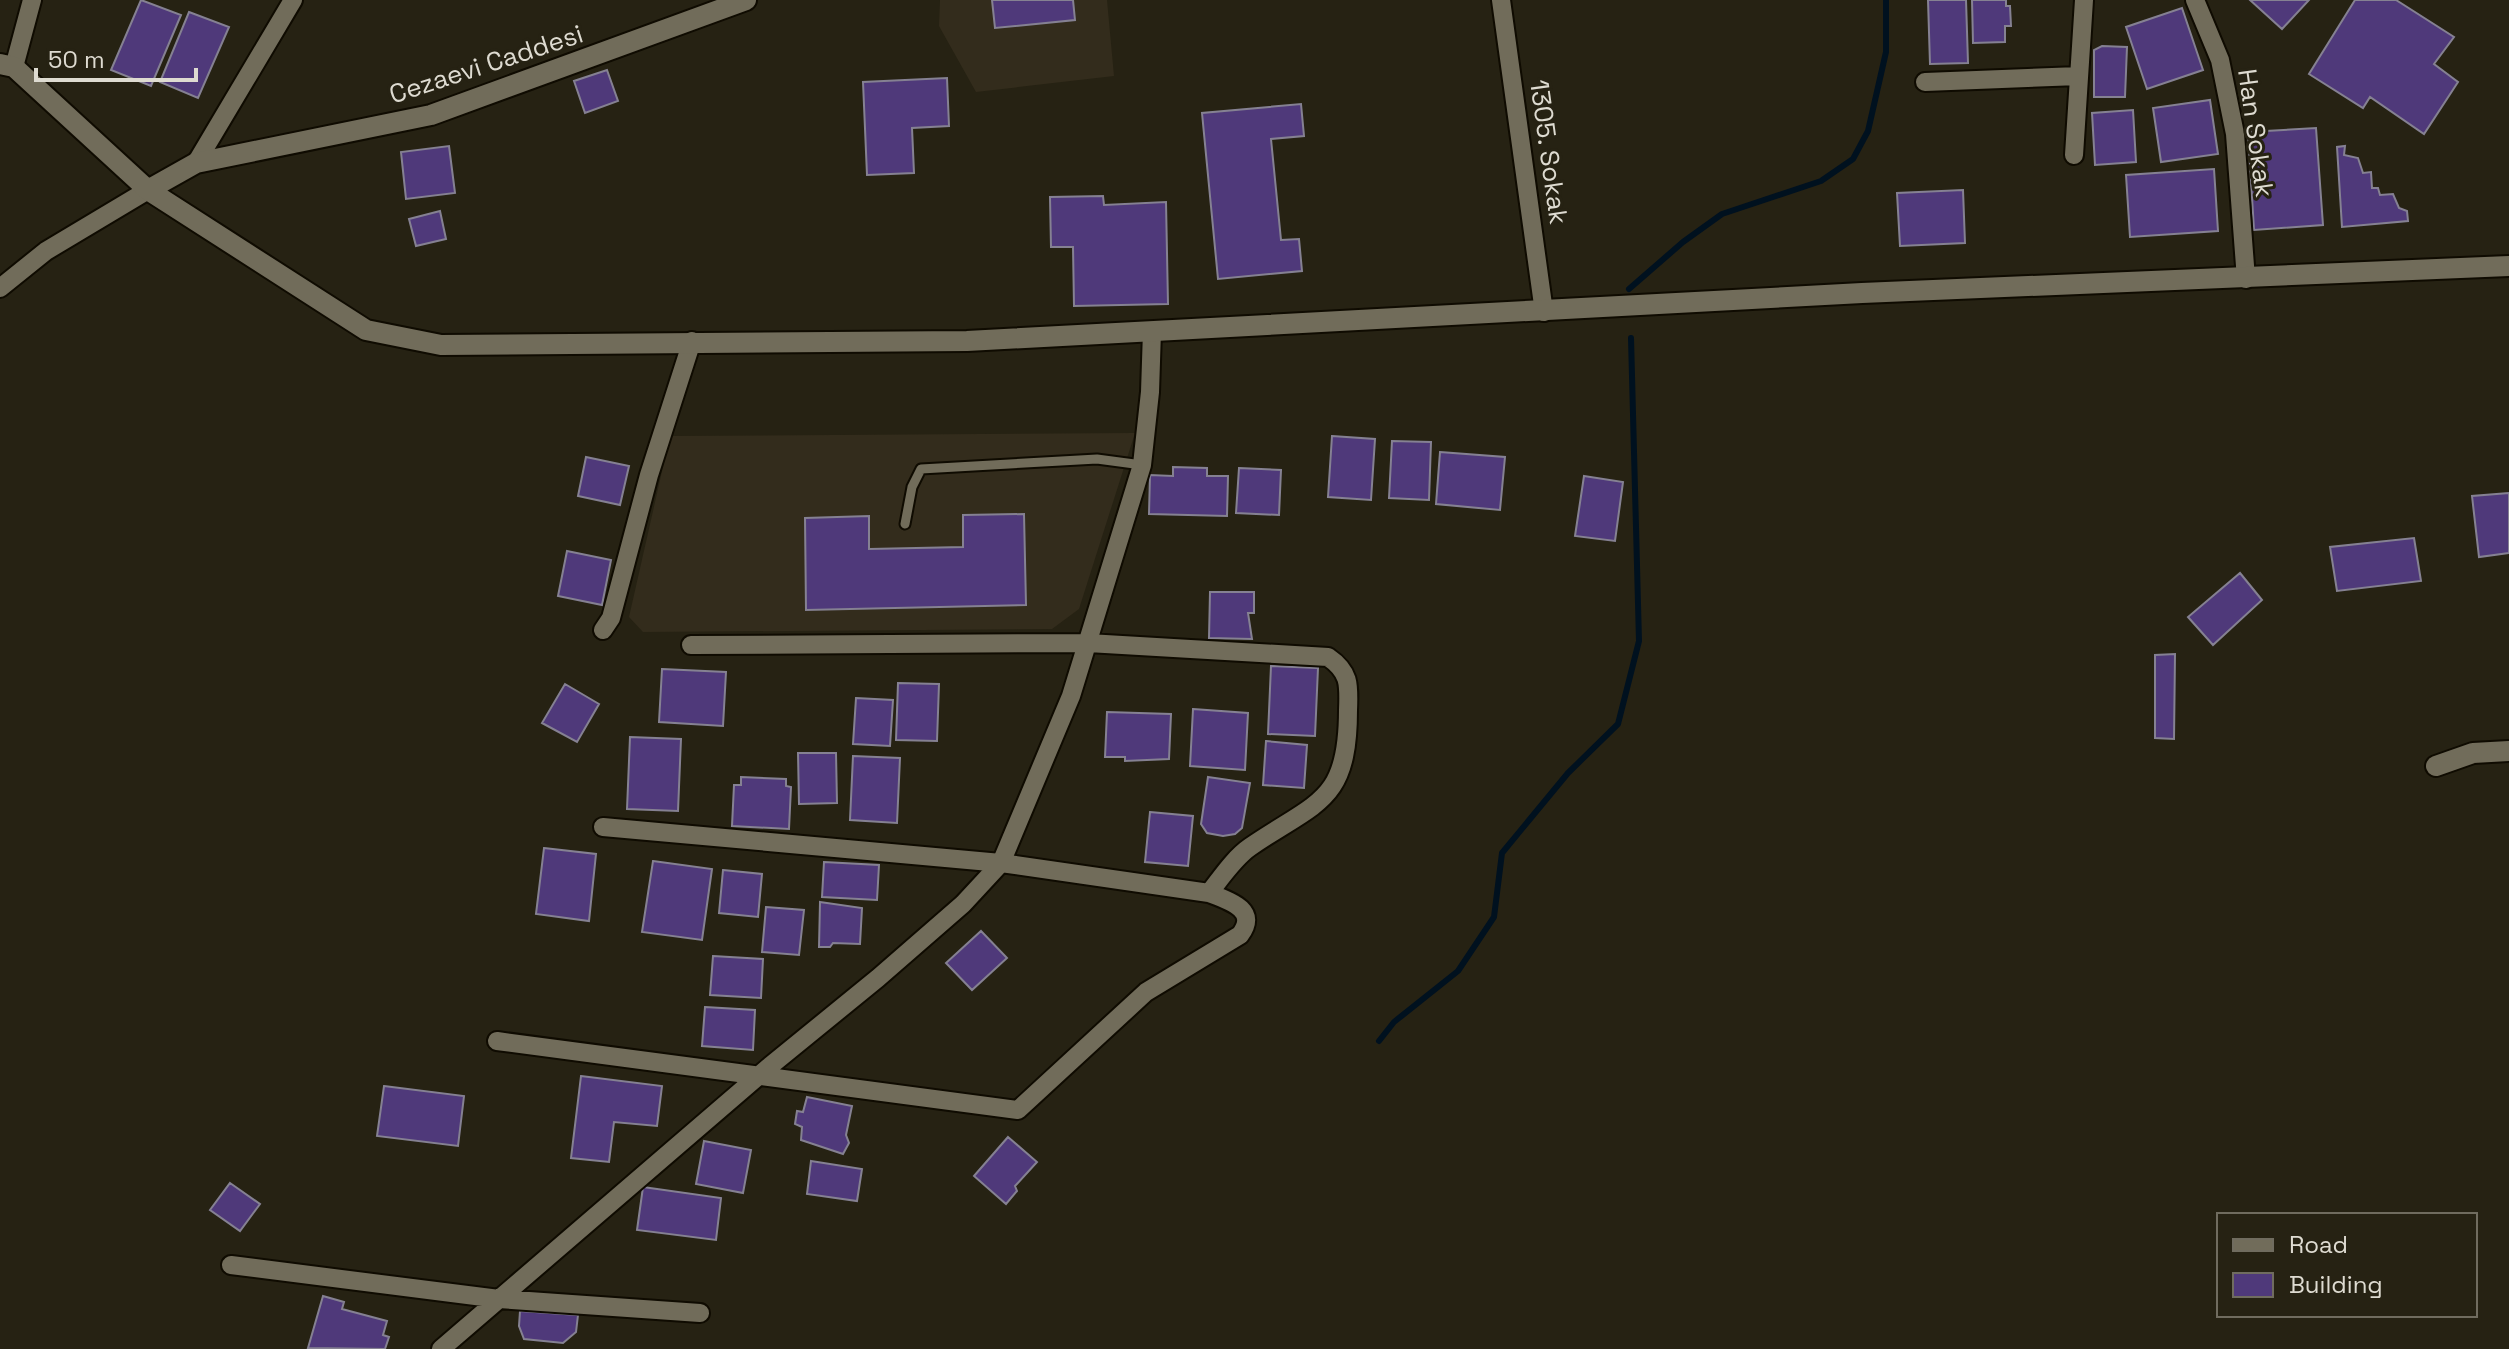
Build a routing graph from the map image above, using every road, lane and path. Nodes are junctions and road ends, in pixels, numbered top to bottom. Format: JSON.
{"nodes":[{"id":1,"x":32,"y":0,"type":"edge"},
{"id":2,"x":293,"y":0,"type":"edge"},
{"id":3,"x":746,"y":0,"type":"edge"},
{"id":4,"x":1501,"y":0,"type":"edge"},
{"id":5,"x":2084,"y":0,"type":"edge"},
{"id":6,"x":2198,"y":2,"type":"edge"},
{"id":7,"x":7,"y":66,"type":"edge"},
{"id":8,"x":2079,"y":76,"type":"junction"},
{"id":9,"x":1925,"y":82,"type":"dead end"},
{"id":10,"x":2074,"y":155,"type":"dead end"},
{"id":11,"x":196,"y":163,"type":"junction"},
{"id":12,"x":148,"y":190,"type":"junction"},
{"id":13,"x":2509,"y":266,"type":"edge"},
{"id":14,"x":2246,"y":279,"type":"junction"},
{"id":15,"x":0,"y":288,"type":"edge"},
{"id":16,"x":1544,"y":312,"type":"junction"},
{"id":17,"x":1152,"y":331,"type":"junction"},
{"id":18,"x":692,"y":341,"type":"junction"},
{"id":19,"x":1142,"y":465,"type":"junction"},
{"id":20,"x":905,"y":524,"type":"dead end"},
{"id":21,"x":603,"y":630,"type":"dead end"},
{"id":22,"x":1088,"y":643,"type":"junction"},
{"id":23,"x":691,"y":645,"type":"dead end"},
{"id":24,"x":2509,"y":751,"type":"edge"},
{"id":25,"x":2436,"y":766,"type":"dead end"},
{"id":26,"x":603,"y":827,"type":"dead end"},
{"id":27,"x":1001,"y":863,"type":"junction"},
{"id":28,"x":1209,"y":893,"type":"junction"},
{"id":29,"x":497,"y":1041,"type":"dead end"},
{"id":30,"x":758,"y":1077,"type":"junction"},
{"id":31,"x":231,"y":1265,"type":"dead end"},
{"id":32,"x":499,"y":1299,"type":"junction"},
{"id":33,"x":700,"y":1313,"type":"dead end"},
{"id":34,"x":441,"y":1349,"type":"edge"}],
"edges":[{"from":1,"to":7,"type":"street"},
{"from":2,"to":11,"type":"street"},
{"from":3,"to":11,"type":"street","name":"Cezaevi Caddesi"},
{"from":4,"to":16,"type":"street","name":"1305. Sokak"},
{"from":5,"to":8,"type":"street"},
{"from":6,"to":14,"type":"street","name":"Han Sokak"},
{"from":7,"to":12,"type":"street"},
{"from":8,"to":9,"type":"street"},
{"from":8,"to":10,"type":"street"},
{"from":11,"to":12,"type":"street","name":"Cezaevi Caddesi"},
{"from":12,"to":15,"type":"street"},
{"from":12,"to":18,"type":"street"},
{"from":13,"to":14,"type":"street"},
{"from":14,"to":16,"type":"street"},
{"from":16,"to":17,"type":"street"},
{"from":17,"to":18,"type":"street"},
{"from":17,"to":19,"type":"street"},
{"from":18,"to":21,"type":"street"},
{"from":19,"to":20,"type":"lane"},
{"from":19,"to":22,"type":"street"},
{"from":22,"to":23,"type":"street"},
{"from":22,"to":27,"type":"street"},
{"from":22,"to":28,"type":"street"},
{"from":24,"to":25,"type":"street"},
{"from":26,"to":27,"type":"street"},
{"from":27,"to":28,"type":"street"},
{"from":27,"to":30,"type":"street"},
{"from":28,"to":30,"type":"street"},
{"from":29,"to":30,"type":"street"},
{"from":30,"to":32,"type":"street"},
{"from":31,"to":32,"type":"street"},
{"from":32,"to":33,"type":"street"},
{"from":32,"to":34,"type":"street"}]}
